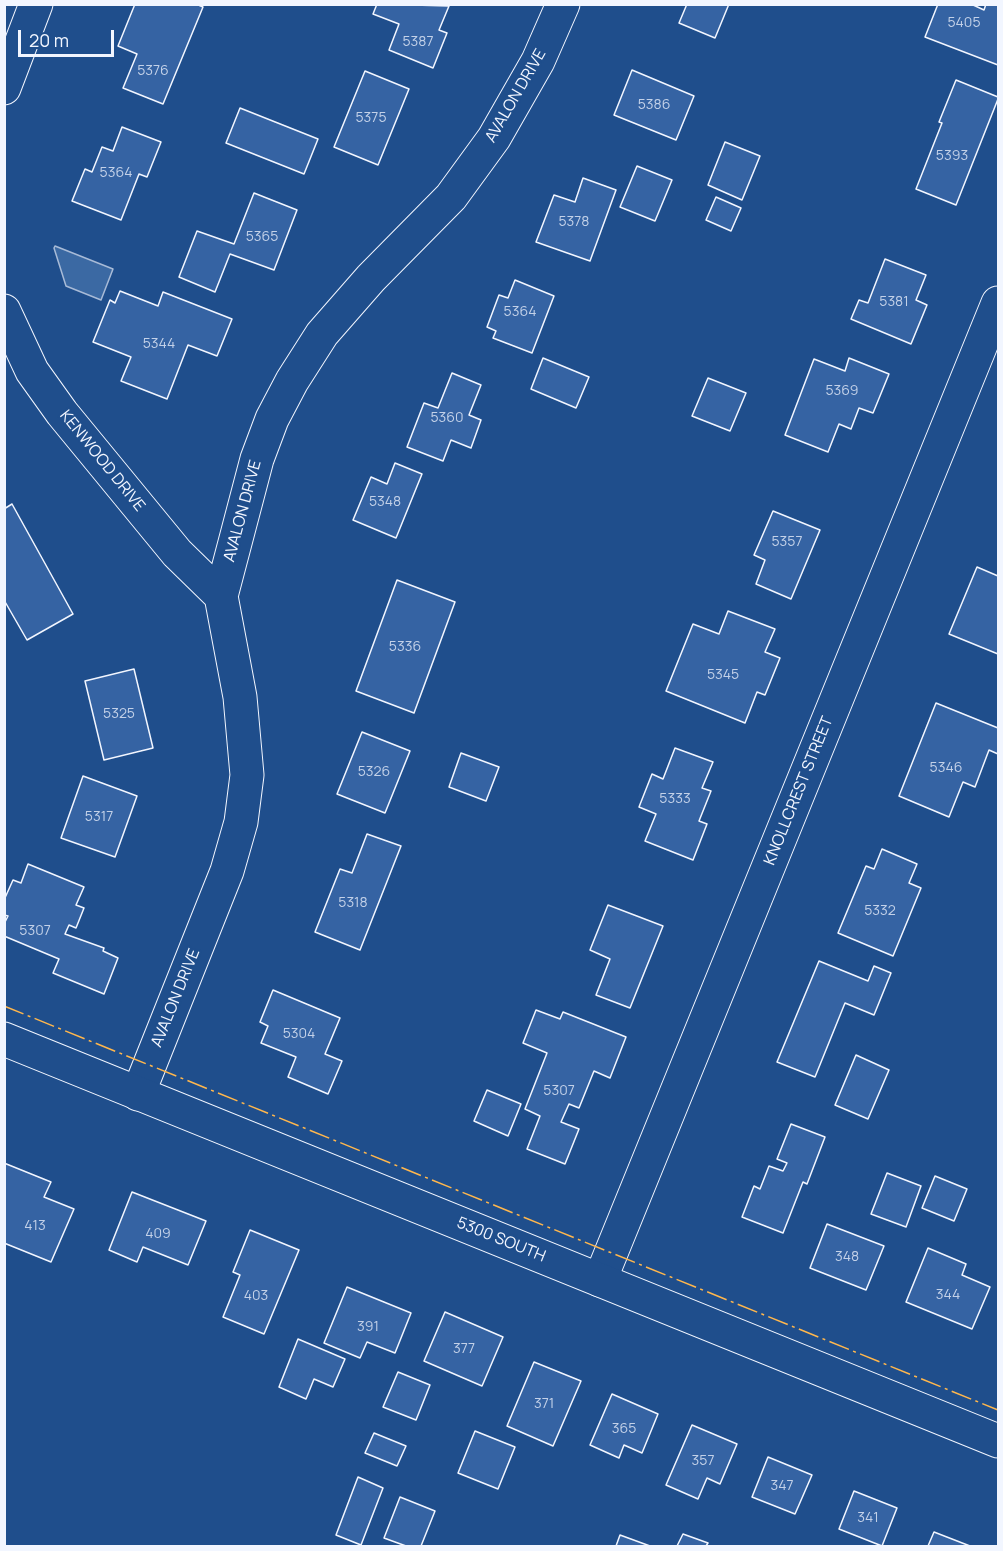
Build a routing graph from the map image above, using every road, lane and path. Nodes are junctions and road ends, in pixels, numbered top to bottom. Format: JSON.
{"nodes":[{"id":1,"x":36,"y":4,"type":"edge"},
{"id":2,"x":563,"y":4,"type":"edge"},
{"id":3,"x":4,"y":88,"type":"edge"},
{"id":4,"x":999,"y":303,"type":"edge"},
{"id":5,"x":5,"y":311,"type":"edge"},
{"id":6,"x":221,"y":596,"type":"junction"},
{"id":7,"x":4,"y":1039,"type":"edge"},
{"id":8,"x":138,"y":1094,"type":"junction"},
{"id":9,"x":600,"y":1280,"type":"junction"},
{"id":10,"x":999,"y":1441,"type":"edge"}],
"edges":[{"from":1,"to":3,"type":"street"},
{"from":2,"to":6,"type":"street","name":"AVALON DRIVE"},
{"from":4,"to":9,"type":"street","name":"KNOLLCREST STREET"},
{"from":5,"to":6,"type":"street","name":"KENWOOD DRIVE"},
{"from":6,"to":8,"type":"street","name":"AVALON DRIVE"},
{"from":7,"to":8,"type":"street","name":"5300 SOUTH"},
{"from":8,"to":9,"type":"street","name":"5300 SOUTH"},
{"from":9,"to":10,"type":"street","name":"5300 SOUTH"}]}
